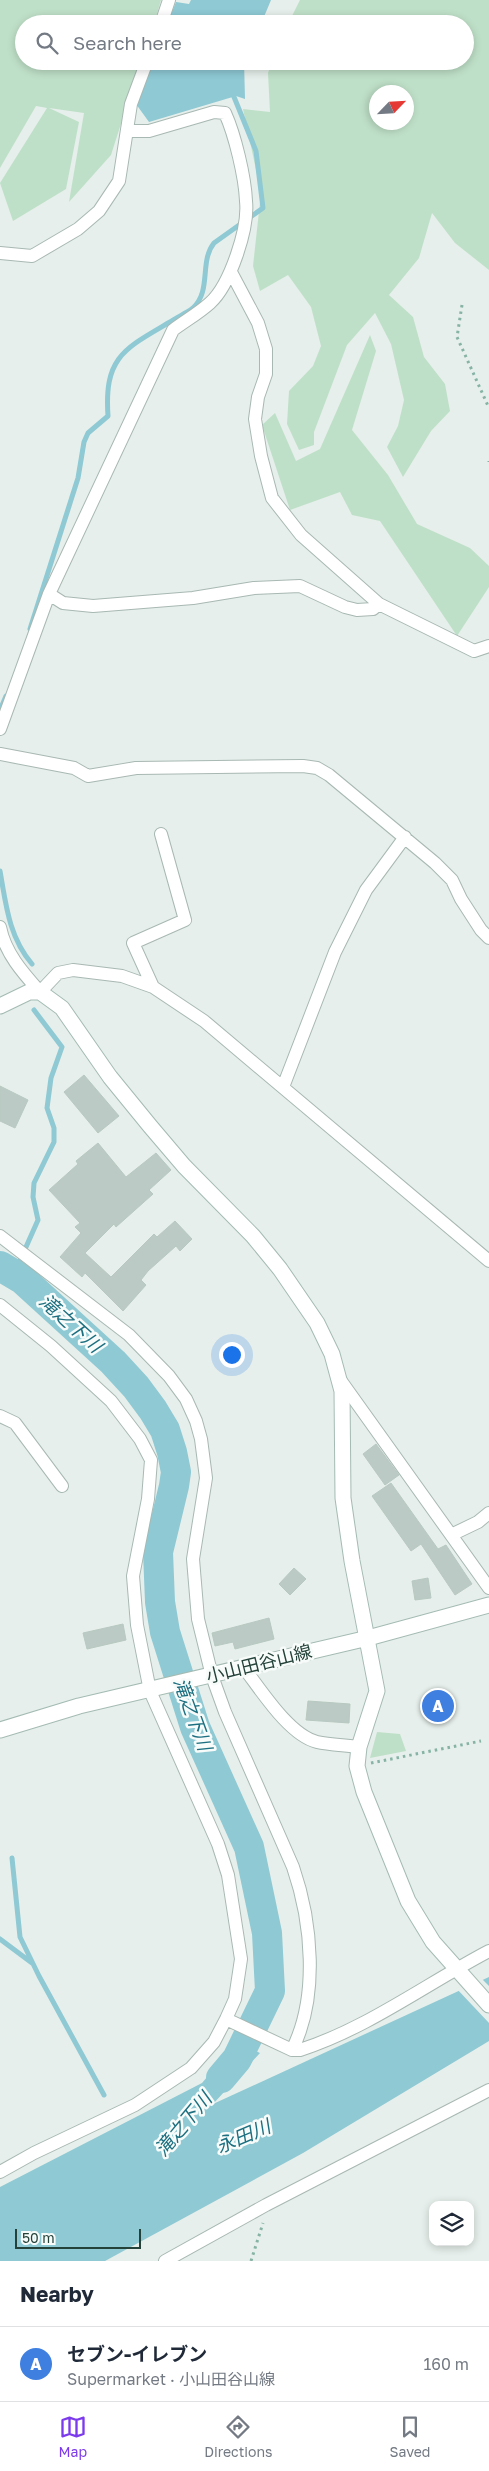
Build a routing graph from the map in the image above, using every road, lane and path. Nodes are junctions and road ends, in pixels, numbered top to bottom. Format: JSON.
{"nodes":[{"id":1,"x":169,"y":0,"type":"edge"},
{"id":2,"x":164,"y":15,"type":"edge"},
{"id":3,"x":144,"y":70,"type":"edge"},
{"id":4,"x":128,"y":132,"type":"junction"},
{"id":5,"x":0,"y":253,"type":"edge"},
{"id":6,"x":230,"y":272,"type":"junction"},
{"id":7,"x":462,"y":306,"type":"dead end"},
{"id":8,"x":489,"y":408,"type":"edge"},
{"id":9,"x":49,"y":594,"type":"junction"},
{"id":10,"x":379,"y":604,"type":"junction"},
{"id":11,"x":489,"y":646,"type":"edge"},
{"id":12,"x":0,"y":729,"type":"edge"},
{"id":13,"x":0,"y":754,"type":"edge"},
{"id":14,"x":161,"y":834,"type":"dead end"},
{"id":15,"x":405,"y":836,"type":"junction"},
{"id":16,"x":1,"y":935,"type":"edge"},
{"id":17,"x":489,"y":938,"type":"edge"},
{"id":18,"x":153,"y":987,"type":"junction"},
{"id":19,"x":40,"y":992,"type":"junction"},
{"id":20,"x":0,"y":1006,"type":"edge"},
{"id":21,"x":284,"y":1087,"type":"junction"},
{"id":22,"x":0,"y":1236,"type":"edge"},
{"id":23,"x":489,"y":1261,"type":"edge"},
{"id":24,"x":0,"y":1305,"type":"edge"},
{"id":25,"x":341,"y":1381,"type":"junction"},
{"id":26,"x":0,"y":1416,"type":"edge"},
{"id":27,"x":62,"y":1486,"type":"dead end"},
{"id":28,"x":489,"y":1513,"type":"edge"},
{"id":29,"x":451,"y":1535,"type":"junction"},
{"id":30,"x":489,"y":1588,"type":"edge"},
{"id":31,"x":489,"y":1605,"type":"edge"},
{"id":32,"x":368,"y":1638,"type":"junction"},
{"id":33,"x":244,"y":1668,"type":"junction"},
{"id":34,"x":208,"y":1677,"type":"junction"},
{"id":35,"x":153,"y":1690,"type":"junction"},
{"id":36,"x":0,"y":1730,"type":"edge"},
{"id":37,"x":481,"y":1741,"type":"dead end"},
{"id":38,"x":359,"y":1747,"type":"junction"},
{"id":39,"x":357,"y":1766,"type":"junction"},
{"id":40,"x":489,"y":1951,"type":"edge"},
{"id":41,"x":455,"y":1969,"type":"junction"},
{"id":42,"x":489,"y":2005,"type":"edge"},
{"id":43,"x":226,"y":2019,"type":"junction"},
{"id":44,"x":292,"y":2050,"type":"junction"},
{"id":45,"x":489,"y":2090,"type":"edge"},
{"id":46,"x":0,"y":2172,"type":"edge"},
{"id":47,"x":266,"y":2205,"type":"junction"},
{"id":48,"x":165,"y":2261,"type":"edge"},
{"id":49,"x":251,"y":2261,"type":"edge"}],
"edges":[{"from":1,"to":2,"type":"street"},
{"from":3,"to":4,"type":"street"},
{"from":4,"to":5,"type":"street"},
{"from":4,"to":6,"type":"street"},
{"from":6,"to":9,"type":"street"},
{"from":6,"to":10,"type":"street"},
{"from":7,"to":8,"type":"path"},
{"from":9,"to":10,"type":"street"},
{"from":9,"to":12,"type":"street"},
{"from":10,"to":11,"type":"street"},
{"from":13,"to":15,"type":"street"},
{"from":14,"to":18,"type":"street"},
{"from":15,"to":17,"type":"street"},
{"from":15,"to":21,"type":"street"},
{"from":16,"to":19,"type":"street"},
{"from":18,"to":19,"type":"street"},
{"from":18,"to":21,"type":"street"},
{"from":19,"to":20,"type":"street"},
{"from":19,"to":25,"type":"street"},
{"from":21,"to":23,"type":"street"},
{"from":22,"to":34,"type":"street"},
{"from":24,"to":35,"type":"street"},
{"from":25,"to":29,"type":"street"},
{"from":25,"to":32,"type":"street"},
{"from":26,"to":27,"type":"street"},
{"from":28,"to":29,"type":"street"},
{"from":29,"to":30,"type":"street"},
{"from":31,"to":32,"type":"street","name":"小山田谷山線"},
{"from":32,"to":33,"type":"street","name":"小山田谷山線"},
{"from":32,"to":38,"type":"street"},
{"from":33,"to":34,"type":"street","name":"小山田谷山線"},
{"from":33,"to":38,"type":"street"},
{"from":34,"to":35,"type":"street","name":"小山田谷山線"},
{"from":34,"to":44,"type":"street"},
{"from":35,"to":36,"type":"street","name":"小山田谷山線"},
{"from":35,"to":43,"type":"street"},
{"from":37,"to":39,"type":"path"},
{"from":38,"to":39,"type":"street"},
{"from":39,"to":41,"type":"street"},
{"from":40,"to":41,"type":"street"},
{"from":41,"to":42,"type":"street"},
{"from":41,"to":44,"type":"street"},
{"from":43,"to":44,"type":"street"},
{"from":43,"to":46,"type":"street"},
{"from":45,"to":47,"type":"street"},
{"from":47,"to":48,"type":"street"},
{"from":47,"to":49,"type":"path"}]}
